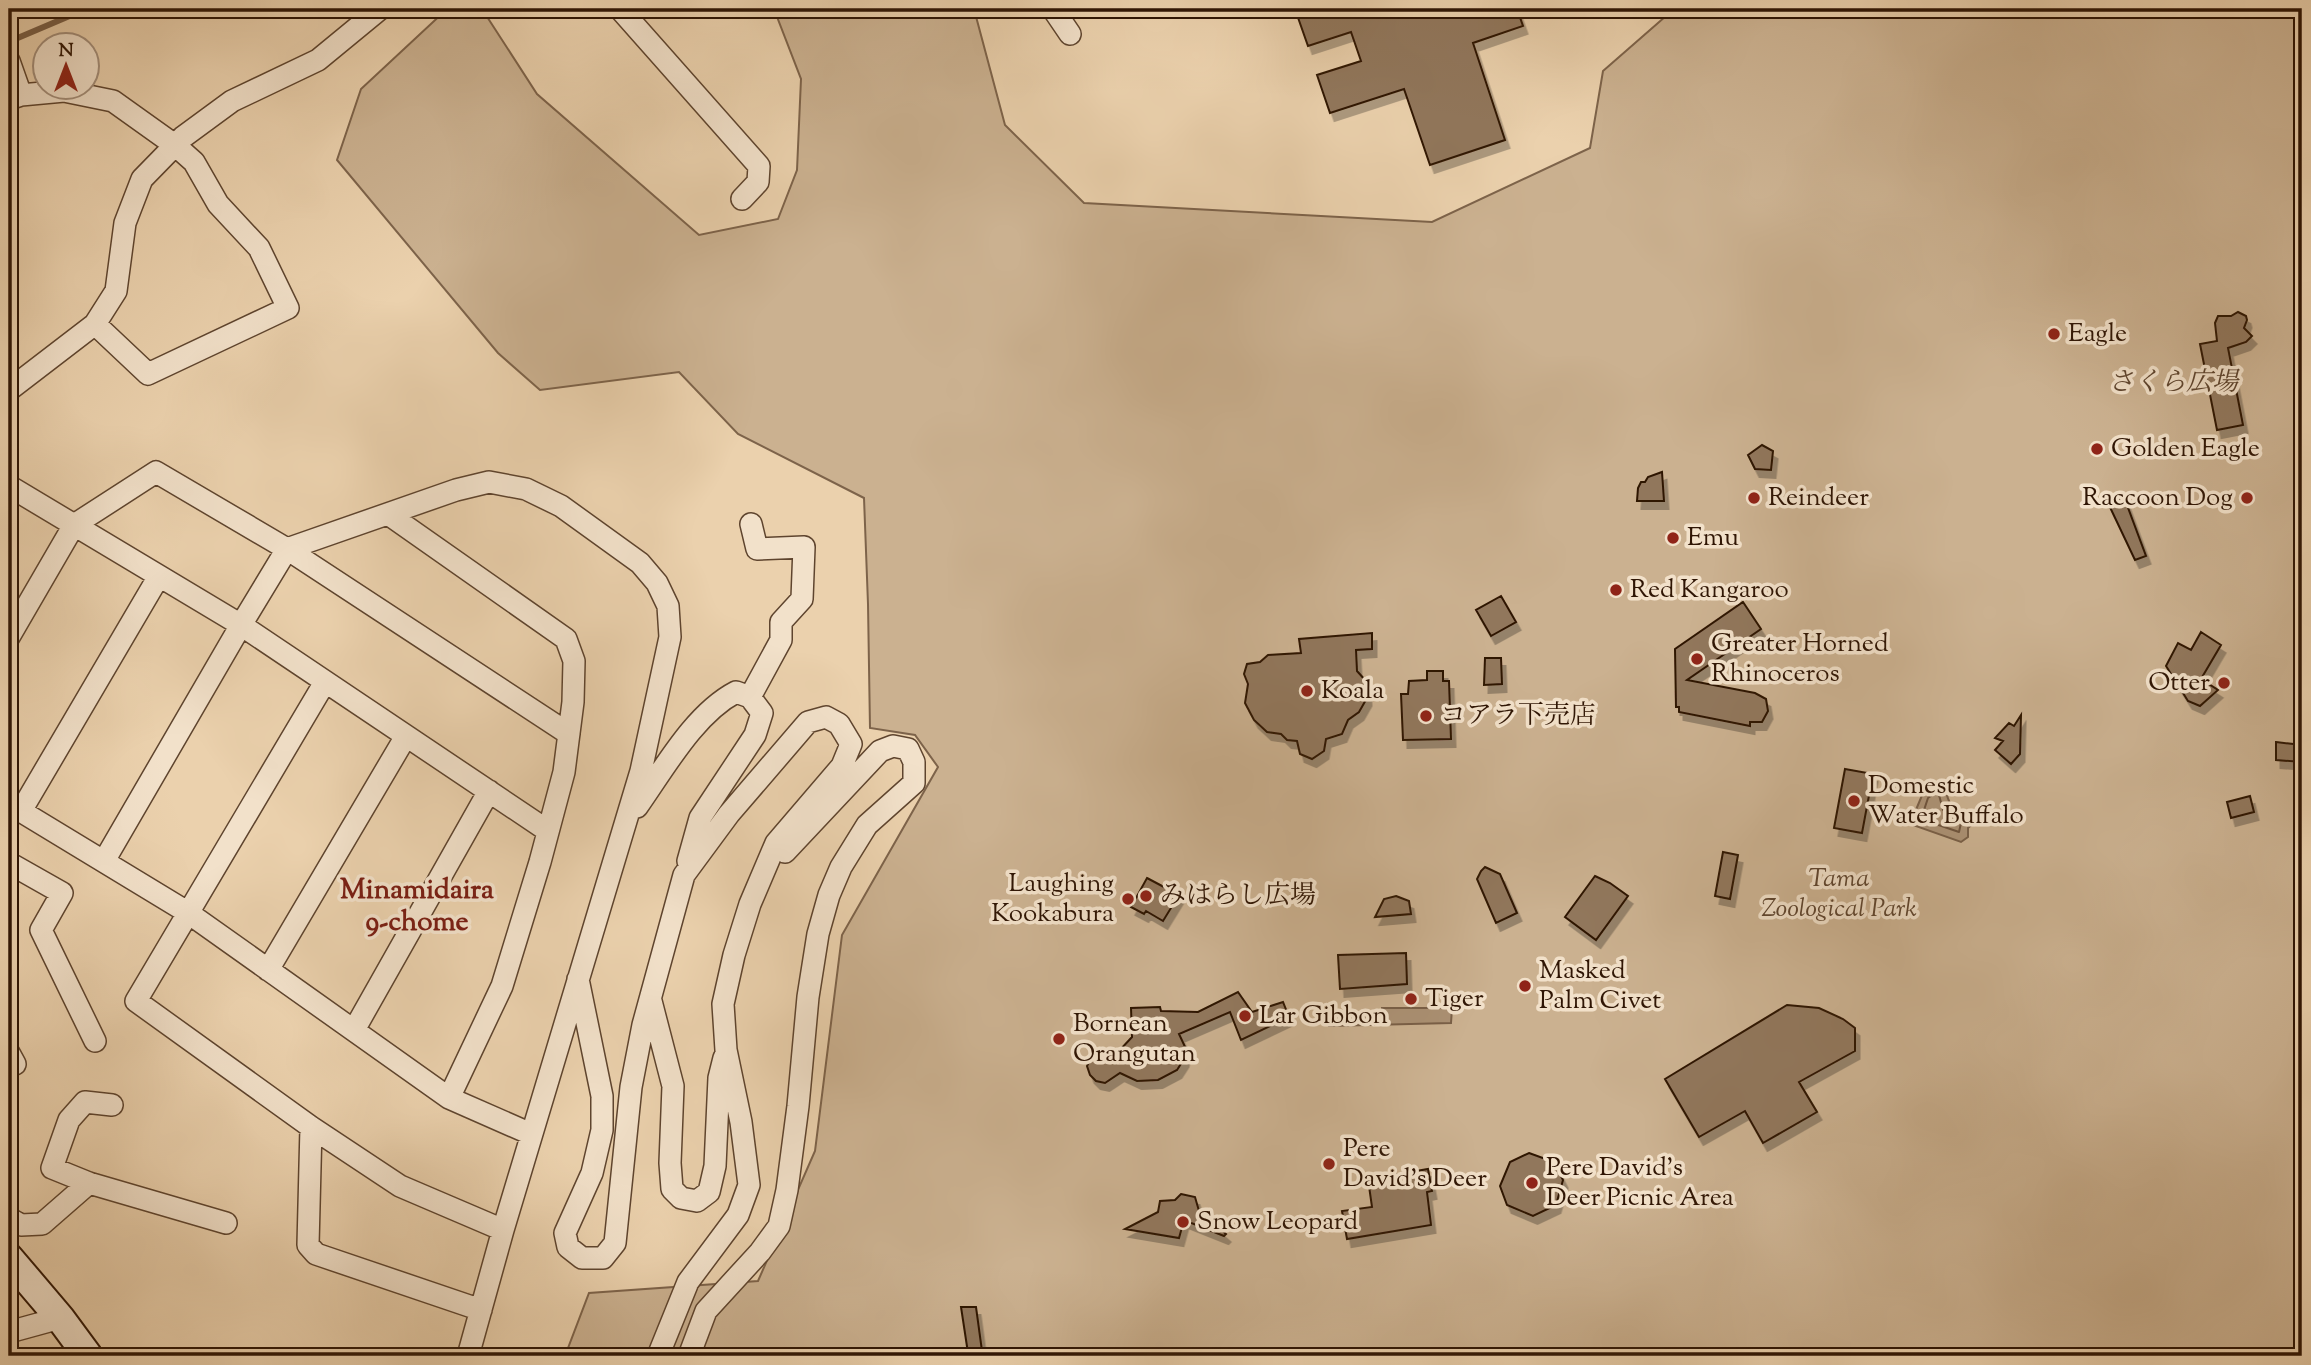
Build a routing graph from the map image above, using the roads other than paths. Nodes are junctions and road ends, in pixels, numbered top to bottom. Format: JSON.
{"nodes":[{"id":1,"x":380,"y":9,"type":"edge"},
{"id":2,"x":620,"y":9,"type":"edge"},
{"id":3,"x":1053,"y":9,"type":"edge"},
{"id":4,"x":1070,"y":34,"type":"dead end"},
{"id":5,"x":9,"y":61,"type":"edge"},
{"id":6,"x":15,"y":97,"type":"edge"},
{"id":7,"x":176,"y":146,"type":"junction"},
{"id":8,"x":742,"y":200,"type":"dead end"},
{"id":9,"x":95,"y":324,"type":"junction"},
{"id":10,"x":9,"y":390,"type":"edge"},
{"id":11,"x":9,"y":485,"type":"edge"},
{"id":12,"x":388,"y":514,"type":"junction"},
{"id":13,"x":751,"y":524,"type":"dead end"},
{"id":14,"x":74,"y":525,"type":"junction"},
{"id":15,"x":287,"y":549,"type":"junction"},
{"id":16,"x":159,"y":576,"type":"junction"},
{"id":17,"x":241,"y":625,"type":"junction"},
{"id":18,"x":9,"y":638,"type":"edge"},
{"id":19,"x":325,"y":682,"type":"junction"},
{"id":20,"x":750,"y":697,"type":"junction"},
{"id":21,"x":569,"y":734,"type":"junction"},
{"id":22,"x":406,"y":736,"type":"junction"},
{"id":23,"x":489,"y":791,"type":"junction"},
{"id":24,"x":15,"y":808,"type":"edge"},
{"id":25,"x":625,"y":823,"type":"junction"},
{"id":26,"x":548,"y":831,"type":"junction"},
{"id":27,"x":104,"y":861,"type":"junction"},
{"id":28,"x":9,"y":863,"type":"edge"},
{"id":29,"x":763,"y":873,"type":"junction"},
{"id":30,"x":684,"y":875,"type":"junction"},
{"id":31,"x":187,"y":912,"type":"junction"},
{"id":32,"x":268,"y":970,"type":"junction"},
{"id":33,"x":578,"y":979,"type":"junction"},
{"id":34,"x":650,"y":999,"type":"junction"},
{"id":35,"x":354,"y":1030,"type":"junction"},
{"id":36,"x":95,"y":1041,"type":"dead end"},
{"id":37,"x":726,"y":1050,"type":"junction"},
{"id":38,"x":449,"y":1098,"type":"junction"},
{"id":39,"x":112,"y":1105,"type":"dead end"},
{"id":40,"x":311,"y":1127,"type":"junction"},
{"id":41,"x":531,"y":1134,"type":"junction"},
{"id":42,"x":89,"y":1182,"type":"junction"},
{"id":43,"x":9,"y":1218,"type":"edge"},
{"id":44,"x":226,"y":1223,"type":"dead end"},
{"id":45,"x":503,"y":1230,"type":"junction"},
{"id":46,"x":9,"y":1258,"type":"edge"},
{"id":47,"x":481,"y":1310,"type":"junction"},
{"id":48,"x":60,"y":1318,"type":"junction"},
{"id":49,"x":9,"y":1332,"type":"edge"},
{"id":50,"x":88,"y":1356,"type":"edge"},
{"id":51,"x":468,"y":1356,"type":"edge"},
{"id":52,"x":658,"y":1356,"type":"edge"},
{"id":53,"x":689,"y":1356,"type":"edge"}],
"edges":[{"from":1,"to":7,"type":"street"},
{"from":2,"to":8,"type":"street"},
{"from":3,"to":4,"type":"street"},
{"from":5,"to":6,"type":"street"},
{"from":6,"to":7,"type":"street"},
{"from":7,"to":9,"type":"street"},
{"from":7,"to":9,"type":"street"},
{"from":9,"to":10,"type":"street"},
{"from":11,"to":14,"type":"street"},
{"from":12,"to":15,"type":"street"},
{"from":12,"to":21,"type":"street"},
{"from":12,"to":25,"type":"street"},
{"from":13,"to":20,"type":"street"},
{"from":14,"to":15,"type":"street"},
{"from":14,"to":16,"type":"street"},
{"from":14,"to":18,"type":"street"},
{"from":15,"to":17,"type":"street"},
{"from":15,"to":21,"type":"street"},
{"from":16,"to":17,"type":"street"},
{"from":16,"to":24,"type":"street"},
{"from":17,"to":19,"type":"street"},
{"from":17,"to":27,"type":"street"},
{"from":19,"to":22,"type":"street"},
{"from":19,"to":31,"type":"street"},
{"from":20,"to":25,"type":"street"},
{"from":20,"to":30,"type":"street"},
{"from":21,"to":26,"type":"street"},
{"from":22,"to":23,"type":"street"},
{"from":22,"to":32,"type":"street"},
{"from":23,"to":26,"type":"street"},
{"from":23,"to":35,"type":"street"},
{"from":24,"to":27,"type":"street"},
{"from":25,"to":33,"type":"street"},
{"from":26,"to":38,"type":"street"},
{"from":27,"to":31,"type":"street"},
{"from":28,"to":36,"type":"street"},
{"from":29,"to":30,"type":"street"},
{"from":29,"to":37,"type":"street"},
{"from":29,"to":53,"type":"street"},
{"from":30,"to":34,"type":"street"},
{"from":31,"to":32,"type":"street"},
{"from":31,"to":40,"type":"street"},
{"from":32,"to":35,"type":"street"},
{"from":33,"to":34,"type":"street"},
{"from":33,"to":41,"type":"street"},
{"from":34,"to":37,"type":"street"},
{"from":35,"to":38,"type":"street"},
{"from":37,"to":52,"type":"street"},
{"from":38,"to":41,"type":"street"},
{"from":39,"to":42,"type":"street"},
{"from":40,"to":45,"type":"street"},
{"from":40,"to":47,"type":"street"},
{"from":41,"to":45,"type":"street"},
{"from":42,"to":43,"type":"street"},
{"from":42,"to":44,"type":"street"},
{"from":45,"to":47,"type":"street"},
{"from":46,"to":48,"type":"street"},
{"from":47,"to":51,"type":"street"},
{"from":48,"to":49,"type":"street"},
{"from":48,"to":50,"type":"street"}]}
